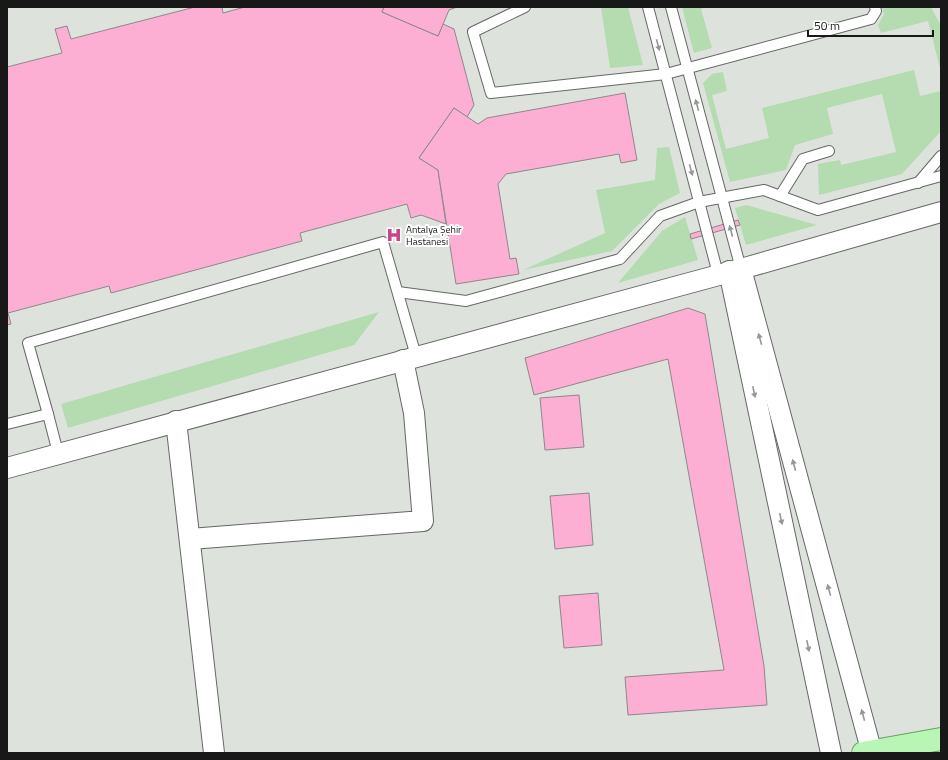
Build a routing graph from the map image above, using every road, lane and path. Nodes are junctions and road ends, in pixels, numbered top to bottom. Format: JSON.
{"nodes":[{"id":1,"x":525,"y":7,"type":"edge"},
{"id":2,"x":648,"y":7,"type":"edge"},
{"id":3,"x":671,"y":7,"type":"edge"},
{"id":4,"x":875,"y":7,"type":"edge"},
{"id":5,"x":688,"y":68,"type":"junction"},
{"id":6,"x":666,"y":74,"type":"junction"},
{"id":7,"x":829,"y":151,"type":"dead end"},
{"id":8,"x":941,"y":156,"type":"edge"},
{"id":9,"x":941,"y":176,"type":"edge"},
{"id":10,"x":918,"y":183,"type":"junction"},
{"id":11,"x":780,"y":196,"type":"junction"},
{"id":12,"x":722,"y":198,"type":"junction"},
{"id":13,"x":699,"y":202,"type":"junction"},
{"id":14,"x":941,"y":212,"type":"edge"},
{"id":15,"x":729,"y":271,"type":"junction"},
{"id":16,"x":398,"y":292,"type":"junction"},
{"id":17,"x":409,"y":358,"type":"junction"},
{"id":18,"x":48,"y":414,"type":"junction"},
{"id":19,"x":176,"y":421,"type":"junction"},
{"id":20,"x":7,"y":424,"type":"edge"},
{"id":21,"x":58,"y":453,"type":"junction"},
{"id":22,"x":7,"y":468,"type":"edge"},
{"id":23,"x":190,"y":539,"type":"junction"},
{"id":24,"x":941,"y":740,"type":"edge"},
{"id":25,"x":214,"y":753,"type":"edge"},
{"id":26,"x":831,"y":753,"type":"edge"},
{"id":27,"x":869,"y":753,"type":"edge"}],
"edges":[{"from":1,"to":6,"type":"lane"},
{"from":2,"to":6,"type":"lane","one_way":true},
{"from":3,"to":5,"type":"lane"},
{"from":4,"to":5,"type":"lane"},
{"from":5,"to":6,"type":"lane"},
{"from":12,"to":5,"type":"lane","one_way":true},
{"from":6,"to":13,"type":"lane","one_way":true},
{"from":7,"to":11,"type":"lane"},
{"from":8,"to":10,"type":"lane"},
{"from":9,"to":10,"type":"lane"},
{"from":10,"to":11,"type":"lane"},
{"from":11,"to":12,"type":"lane"},
{"from":12,"to":13,"type":"lane"},
{"from":15,"to":12,"type":"lane","one_way":true},
{"from":13,"to":15,"type":"lane"},
{"from":13,"to":16,"type":"lane"},
{"from":14,"to":15,"type":"street"},
{"from":15,"to":17,"type":"street"},
{"from":15,"to":26,"type":"street","one_way":true},
{"from":27,"to":15,"type":"street","one_way":true},
{"from":16,"to":17,"type":"lane"},
{"from":16,"to":18,"type":"lane"},
{"from":17,"to":19,"type":"street"},
{"from":17,"to":23,"type":"street"},
{"from":18,"to":20,"type":"lane"},
{"from":18,"to":21,"type":"lane"},
{"from":19,"to":21,"type":"street"},
{"from":19,"to":23,"type":"street"},
{"from":21,"to":22,"type":"street"},
{"from":23,"to":25,"type":"street"},
{"from":24,"to":27,"type":"main road"}]}
